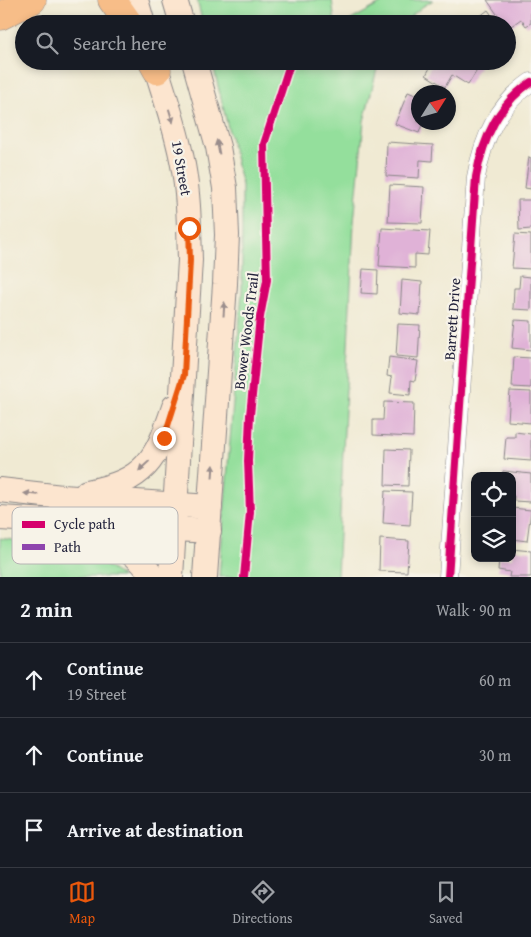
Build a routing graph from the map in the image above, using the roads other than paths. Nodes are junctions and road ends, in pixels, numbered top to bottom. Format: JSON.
{"nodes":[{"id":1,"x":32,"y":0,"type":"edge"},
{"id":2,"x":112,"y":0,"type":"edge"},
{"id":3,"x":136,"y":0,"type":"edge"},
{"id":4,"x":175,"y":0,"type":"edge"},
{"id":5,"x":123,"y":15,"type":"edge"},
{"id":6,"x":140,"y":15,"type":"edge"},
{"id":7,"x":179,"y":15,"type":"edge"},
{"id":8,"x":0,"y":16,"type":"edge"},
{"id":9,"x":156,"y":70,"type":"edge"},
{"id":10,"x":197,"y":70,"type":"edge"},
{"id":11,"x":531,"y":82,"type":"edge"},
{"id":12,"x":184,"y":375,"type":"junction"},
{"id":13,"x":0,"y":490,"type":"edge"},
{"id":14,"x":62,"y":497,"type":"junction"},
{"id":15,"x":176,"y":506,"type":"junction"},
{"id":16,"x":210,"y":507,"type":"junction"},
{"id":17,"x":178,"y":529,"type":"edge"},
{"id":18,"x":209,"y":531,"type":"junction"},
{"id":19,"x":143,"y":564,"type":"edge"},
{"id":20,"x":173,"y":564,"type":"edge"},
{"id":21,"x":153,"y":577,"type":"edge"},
{"id":22,"x":172,"y":577,"type":"edge"},
{"id":23,"x":205,"y":577,"type":"edge"},
{"id":24,"x":448,"y":577,"type":"edge"}],
"edges":[{"from":1,"to":8,"type":"main road"},
{"from":2,"to":5,"type":"main road"},
{"from":3,"to":6,"type":"main road"},
{"from":4,"to":7,"type":"main road"},
{"from":9,"to":12,"type":"main road","name":"19 Street","one_way":true},
{"from":16,"to":10,"type":"main road","one_way":true},
{"from":11,"to":24,"type":"street","name":"Barrett Drive"},
{"from":12,"to":14,"type":"main road","one_way":true},
{"from":12,"to":15,"type":"main road","name":"19 Street"},
{"from":14,"to":13,"type":"main road","one_way":true},
{"from":14,"to":15,"type":"main road"},
{"from":15,"to":16,"type":"main road"},
{"from":16,"to":18,"type":"main road"},
{"from":17,"to":18,"type":"main road"},
{"from":18,"to":23,"type":"main road"},
{"from":19,"to":21,"type":"main road"},
{"from":20,"to":22,"type":"main road","name":"19 Street"}]}
